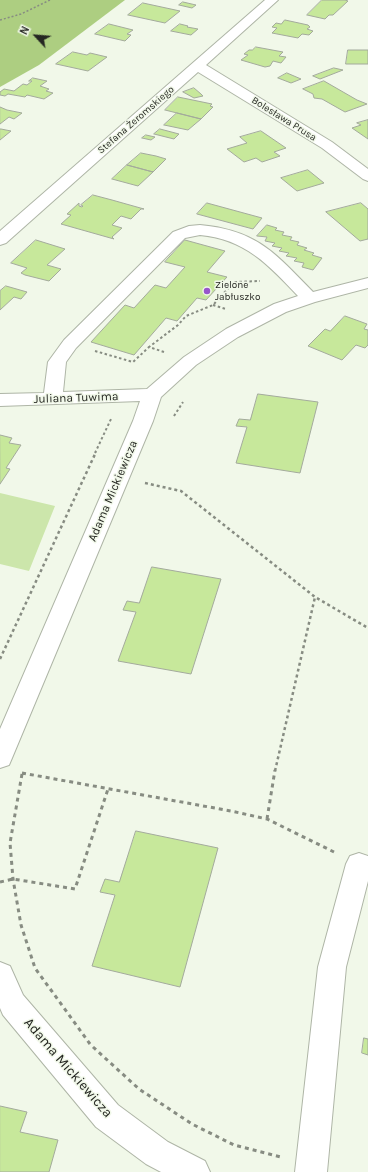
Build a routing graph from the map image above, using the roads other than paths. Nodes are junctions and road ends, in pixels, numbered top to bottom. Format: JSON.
{"nodes":[{"id":1,"x":272,"y":0,"type":"edge"},
{"id":2,"x":198,"y":66,"type":"junction"},
{"id":3,"x":368,"y":176,"type":"edge"},
{"id":4,"x":0,"y":240,"type":"edge"},
{"id":5,"x":368,"y":282,"type":"edge"},
{"id":6,"x":309,"y":298,"type":"junction"},
{"id":7,"x":152,"y":395,"type":"junction"},
{"id":8,"x":53,"y":399,"type":"junction"},
{"id":9,"x":0,"y":400,"type":"edge"},
{"id":10,"x":0,"y":758,"type":"edge"},
{"id":11,"x":359,"y":864,"type":"road end"},
{"id":12,"x":0,"y":975,"type":"edge"},
{"id":13,"x":312,"y":1167,"type":"edge"},
{"id":14,"x":194,"y":1172,"type":"edge"}],
"edges":[{"from":1,"to":2,"type":"street","name":"Stefana Żeromskiego"},
{"from":2,"to":3,"type":"street","name":"Bolesława Prusa"},
{"from":2,"to":4,"type":"street","name":"Stefana Żeromskiego"},
{"from":5,"to":6,"type":"street","name":"Adama Mickiewicza"},
{"from":6,"to":7,"type":"street","name":"Adama Mickiewicza"},
{"from":6,"to":8,"type":"street"},
{"from":7,"to":8,"type":"street","name":"Juliana Tuwima"},
{"from":7,"to":10,"type":"street","name":"Adama Mickiewicza"},
{"from":8,"to":9,"type":"street","name":"Juliana Tuwima"},
{"from":11,"to":13,"type":"street"},
{"from":12,"to":14,"type":"street","name":"Adama Mickiewicza"}]}
